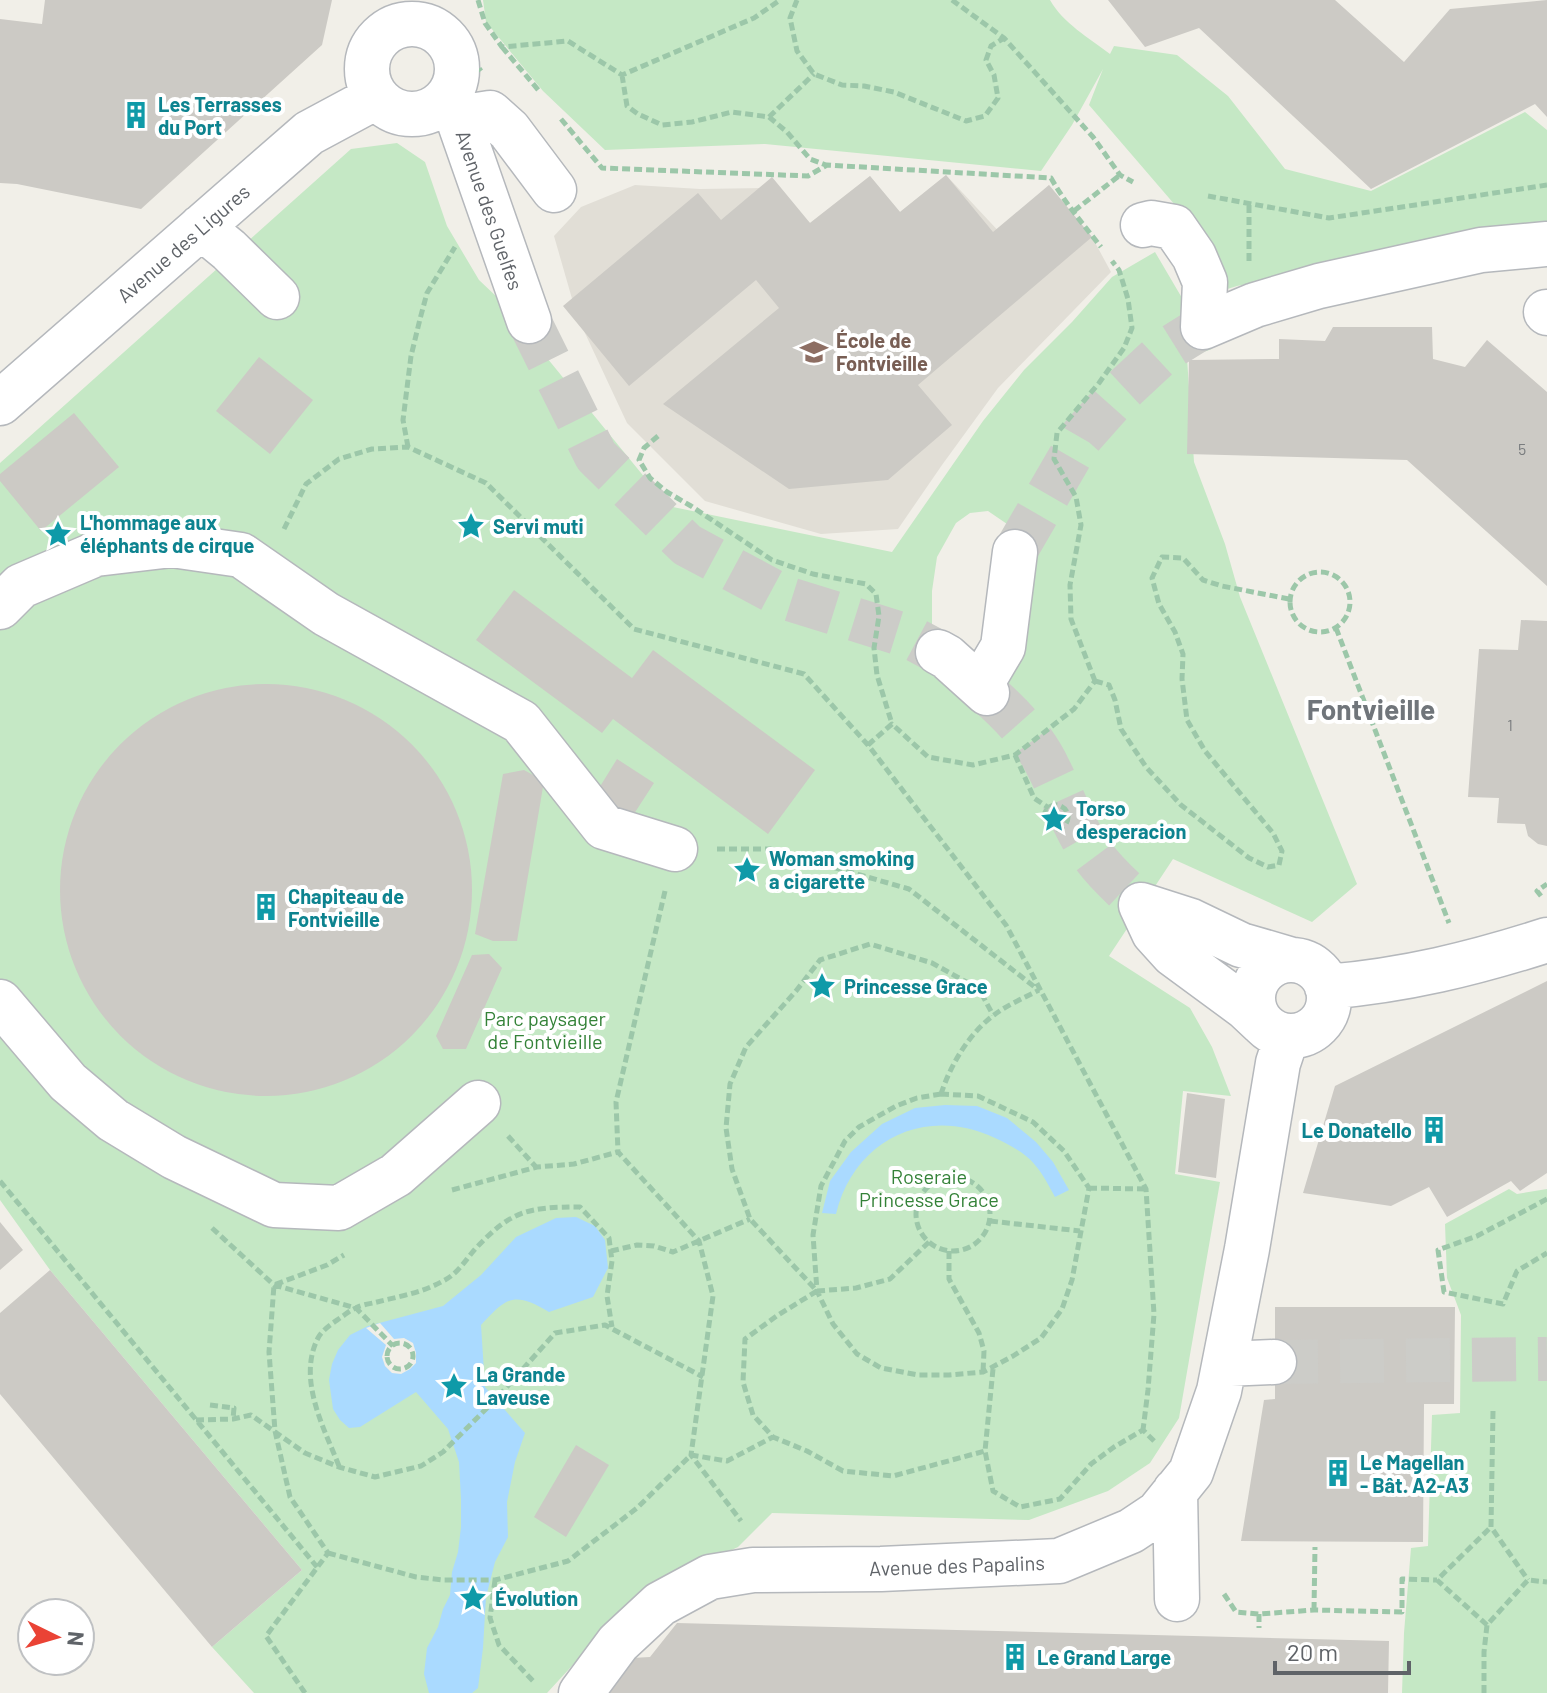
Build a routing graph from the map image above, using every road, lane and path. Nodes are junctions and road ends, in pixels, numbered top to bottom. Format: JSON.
{"nodes":[{"id":1,"x":478,"y":0,"type":"edge"},
{"id":2,"x":780,"y":0,"type":"edge"},
{"id":3,"x":797,"y":0,"type":"edge"},
{"id":4,"x":952,"y":0,"type":"edge"},
{"id":5,"x":415,"y":12,"type":"edge"},
{"id":6,"x":1004,"y":38,"type":"junction"},
{"id":7,"x":502,"y":47,"type":"junction"},
{"id":8,"x":814,"y":74,"type":"junction"},
{"id":9,"x":622,"y":75,"type":"junction"},
{"id":10,"x":542,"y":95,"type":"dead end"},
{"id":11,"x":376,"y":97,"type":"junction"},
{"id":12,"x":552,"y":107,"type":"dead end"},
{"id":13,"x":451,"y":110,"type":"junction"},
{"id":14,"x":769,"y":117,"type":"junction"},
{"id":15,"x":827,"y":165,"type":"junction"},
{"id":16,"x":1120,"y":175,"type":"junction"},
{"id":17,"x":1547,"y":185,"type":"edge"},
{"id":18,"x":554,"y":190,"type":"dead end"},
{"id":19,"x":1204,"y":195,"type":"dead end"},
{"id":20,"x":1249,"y":202,"type":"junction"},
{"id":21,"x":1142,"y":206,"type":"joint"},
{"id":22,"x":1074,"y":211,"type":"junction"},
{"id":23,"x":201,"y":227,"type":"junction"},
{"id":24,"x":462,"y":237,"type":"dead end"},
{"id":25,"x":1547,"y":244,"type":"edge"},
{"id":26,"x":1249,"y":263,"type":"dead end"},
{"id":27,"x":277,"y":297,"type":"dead end"},
{"id":28,"x":529,"y":321,"type":"tunnel mouth"},
{"id":29,"x":5,"y":389,"type":"edge"},
{"id":30,"x":658,"y":436,"type":"dead end"},
{"id":31,"x":408,"y":447,"type":"junction"},
{"id":32,"x":1015,"y":552,"type":"tunnel mouth"},
{"id":33,"x":264,"y":569,"type":"junction"},
{"id":34,"x":7,"y":583,"type":"edge"},
{"id":35,"x":1289,"y":599,"type":"junction"},
{"id":36,"x":1336,"y":628,"type":"junction"},
{"id":37,"x":938,"y":652,"type":"tunnel mouth"},
{"id":38,"x":892,"y":724,"type":"dead end"},
{"id":39,"x":1015,"y":755,"type":"dead end"},
{"id":40,"x":1049,"y":808,"type":"junction"},
{"id":41,"x":675,"y":849,"type":"junction"},
{"id":42,"x":1547,"y":884,"type":"edge"},
{"id":43,"x":1537,"y":891,"type":"dead end"},
{"id":44,"x":1547,"y":940,"type":"edge"},
{"id":45,"x":1289,"y":959,"type":"junction"},
{"id":46,"x":1465,"y":965,"type":"junction"},
{"id":47,"x":1327,"y":987,"type":"junction"},
{"id":48,"x":1039,"y":990,"type":"junction"},
{"id":49,"x":0,"y":1002,"type":"edge"},
{"id":50,"x":993,"y":1015,"type":"junction"},
{"id":51,"x":1275,"y":1030,"type":"junction"},
{"id":52,"x":941,"y":1094,"type":"junction"},
{"id":53,"x":478,"y":1103,"type":"dead end"},
{"id":54,"x":618,"y":1152,"type":"junction"},
{"id":55,"x":0,"y":1181,"type":"edge"},
{"id":56,"x":1089,"y":1188,"type":"junction"},
{"id":57,"x":1146,"y":1189,"type":"junction"},
{"id":58,"x":443,"y":1195,"type":"dead end"},
{"id":59,"x":1547,"y":1199,"type":"edge"},
{"id":60,"x":750,"y":1219,"type":"junction"},
{"id":61,"x":990,"y":1221,"type":"junction"},
{"id":62,"x":1080,"y":1231,"type":"junction"},
{"id":63,"x":699,"y":1241,"type":"junction"},
{"id":64,"x":929,"y":1242,"type":"junction"},
{"id":65,"x":353,"y":1249,"type":"dead end"},
{"id":66,"x":611,"y":1251,"type":"junction"},
{"id":67,"x":949,"y":1251,"type":"junction"},
{"id":68,"x":1547,"y":1253,"type":"edge"},
{"id":69,"x":274,"y":1285,"type":"junction"},
{"id":70,"x":817,"y":1291,"type":"junction"},
{"id":71,"x":356,"y":1308,"type":"junction"},
{"id":72,"x":612,"y":1327,"type":"junction"},
{"id":73,"x":393,"y":1346,"type":"junction"},
{"id":74,"x":1274,"y":1362,"type":"tunnel mouth"},
{"id":75,"x":1225,"y":1364,"type":"junction"},
{"id":76,"x":993,"y":1368,"type":"junction"},
{"id":77,"x":983,"y":1372,"type":"junction"},
{"id":78,"x":703,"y":1377,"type":"junction"},
{"id":79,"x":210,"y":1405,"type":"dead end"},
{"id":80,"x":1493,"y":1411,"type":"dead end"},
{"id":81,"x":233,"y":1419,"type":"junction"},
{"id":82,"x":196,"y":1420,"type":"junction"},
{"id":83,"x":1143,"y":1430,"type":"junction"},
{"id":84,"x":275,"y":1431,"type":"junction"},
{"id":85,"x":773,"y":1437,"type":"junction"},
{"id":86,"x":1161,"y":1448,"type":"dead end"},
{"id":87,"x":985,"y":1451,"type":"junction"},
{"id":88,"x":691,"y":1455,"type":"junction"},
{"id":89,"x":339,"y":1467,"type":"junction"},
{"id":90,"x":1175,"y":1491,"type":"junction"},
{"id":91,"x":741,"y":1521,"type":"dead end"},
{"id":92,"x":1491,"y":1527,"type":"junction"},
{"id":93,"x":1315,"y":1547,"type":"dead end"},
{"id":94,"x":328,"y":1553,"type":"junction"},
{"id":95,"x":317,"y":1567,"type":"junction"},
{"id":96,"x":495,"y":1580,"type":"junction"},
{"id":97,"x":1437,"y":1580,"type":"junction"},
{"id":98,"x":1528,"y":1580,"type":"junction"},
{"id":99,"x":1547,"y":1582,"type":"edge"},
{"id":100,"x":1221,"y":1591,"type":"dead end"},
{"id":101,"x":1177,"y":1599,"type":"dead end"},
{"id":102,"x":1314,"y":1610,"type":"junction"},
{"id":103,"x":1259,"y":1614,"type":"junction"},
{"id":104,"x":1487,"y":1625,"type":"junction"},
{"id":105,"x":1259,"y":1628,"type":"dead end"},
{"id":106,"x":534,"y":1682,"type":"dead end"},
{"id":107,"x":305,"y":1693,"type":"edge"},
{"id":108,"x":581,"y":1693,"type":"edge"},
{"id":109,"x":1484,"y":1693,"type":"edge"}],
"edges":[{"from":1,"to":7,"type":"path"},
{"from":2,"to":9,"type":"path"},
{"from":3,"to":8,"type":"path"},
{"from":4,"to":6,"type":"path"},
{"from":5,"to":11,"type":"street"},
{"from":5,"to":13,"type":"street"},
{"from":6,"to":8,"type":"path"},
{"from":6,"to":16,"type":"path"},
{"from":7,"to":9,"type":"path"},
{"from":7,"to":10,"type":"path"},
{"from":8,"to":14,"type":"path"},
{"from":9,"to":14,"type":"path"},
{"from":11,"to":13,"type":"street"},
{"from":11,"to":23,"type":"street","name":"Avenue des Ligures"},
{"from":12,"to":15,"type":"path"},
{"from":13,"to":18,"type":"street"},
{"from":13,"to":28,"type":"street","name":"Avenue des Guelfes"},
{"from":14,"to":15,"type":"path"},
{"from":15,"to":22,"type":"path"},
{"from":16,"to":21,"type":"path"},
{"from":16,"to":22,"type":"path"},
{"from":17,"to":20,"type":"path"},
{"from":19,"to":20,"type":"path"},
{"from":20,"to":26,"type":"path"},
{"from":21,"to":25,"type":"street"},
{"from":22,"to":35,"type":"path"},
{"from":23,"to":27,"type":"street"},
{"from":23,"to":29,"type":"street","name":"Avenue des Ligures"},
{"from":24,"to":31,"type":"path"},
{"from":30,"to":38,"type":"path"},
{"from":31,"to":33,"type":"path"},
{"from":31,"to":48,"type":"path"},
{"from":32,"to":37,"type":"street"},
{"from":33,"to":34,"type":"street"},
{"from":33,"to":41,"type":"street"},
{"from":35,"to":36,"type":"path"},
{"from":35,"to":36,"type":"path"},
{"from":36,"to":46,"type":"path"},
{"from":39,"to":40,"type":"path"},
{"from":40,"to":40,"type":"path"},
{"from":41,"to":48,"type":"path"},
{"from":41,"to":54,"type":"path"},
{"from":42,"to":43,"type":"path"},
{"from":44,"to":46,"type":"street"},
{"from":45,"to":47,"type":"street"},
{"from":45,"to":51,"type":"street"},
{"from":45,"to":51,"type":"street"},
{"from":46,"to":47,"type":"street"},
{"from":47,"to":51,"type":"street"},
{"from":48,"to":50,"type":"path"},
{"from":48,"to":57,"type":"path"},
{"from":49,"to":53,"type":"street"},
{"from":50,"to":52,"type":"path"},
{"from":50,"to":60,"type":"path"},
{"from":51,"to":75,"type":"street","name":"Avenue des Papalins"},
{"from":52,"to":56,"type":"path"},
{"from":52,"to":70,"type":"path"},
{"from":54,"to":58,"type":"path"},
{"from":54,"to":63,"type":"path"},
{"from":55,"to":82,"type":"path"},
{"from":56,"to":57,"type":"path"},
{"from":56,"to":62,"type":"path"},
{"from":57,"to":83,"type":"path"},
{"from":59,"to":68,"type":"path"},
{"from":60,"to":63,"type":"path"},
{"from":60,"to":70,"type":"path"},
{"from":61,"to":62,"type":"path"},
{"from":61,"to":64,"type":"path"},
{"from":61,"to":67,"type":"path"},
{"from":62,"to":76,"type":"path"},
{"from":63,"to":66,"type":"path"},
{"from":63,"to":78,"type":"path"},
{"from":64,"to":67,"type":"path"},
{"from":64,"to":70,"type":"path"},
{"from":65,"to":69,"type":"path"},
{"from":66,"to":71,"type":"path"},
{"from":66,"to":72,"type":"path"},
{"from":67,"to":77,"type":"path"},
{"from":69,"to":71,"type":"path"},
{"from":69,"to":84,"type":"path"},
{"from":70,"to":77,"type":"path"},
{"from":70,"to":85,"type":"path"},
{"from":71,"to":73,"type":"path"},
{"from":71,"to":89,"type":"path"},
{"from":72,"to":78,"type":"path"},
{"from":72,"to":89,"type":"path"},
{"from":73,"to":73,"type":"path"},
{"from":74,"to":75,"type":"street"},
{"from":75,"to":90,"type":"street","name":"Avenue des Papalins"},
{"from":76,"to":77,"type":"path"},
{"from":76,"to":87,"type":"path"},
{"from":78,"to":88,"type":"path"},
{"from":79,"to":81,"type":"path"},
{"from":80,"to":92,"type":"path"},
{"from":81,"to":82,"type":"path"},
{"from":81,"to":84,"type":"path"},
{"from":82,"to":95,"type":"path"},
{"from":83,"to":86,"type":"path"},
{"from":83,"to":87,"type":"path"},
{"from":84,"to":89,"type":"path"},
{"from":84,"to":94,"type":"path"},
{"from":85,"to":87,"type":"path"},
{"from":85,"to":88,"type":"path"},
{"from":88,"to":91,"type":"path"},
{"from":88,"to":96,"type":"path"},
{"from":90,"to":101,"type":"street"},
{"from":90,"to":108,"type":"street","name":"Avenue des Papalins"},
{"from":92,"to":97,"type":"path"},
{"from":92,"to":98,"type":"path"},
{"from":93,"to":102,"type":"path"},
{"from":94,"to":95,"type":"path"},
{"from":94,"to":96,"type":"path"},
{"from":95,"to":107,"type":"path"},
{"from":96,"to":106,"type":"path"},
{"from":97,"to":102,"type":"path"},
{"from":97,"to":104,"type":"path"},
{"from":98,"to":99,"type":"path"},
{"from":98,"to":104,"type":"path"},
{"from":100,"to":103,"type":"path"},
{"from":102,"to":103,"type":"path"},
{"from":103,"to":105,"type":"path"},
{"from":104,"to":109,"type":"path"}]}
